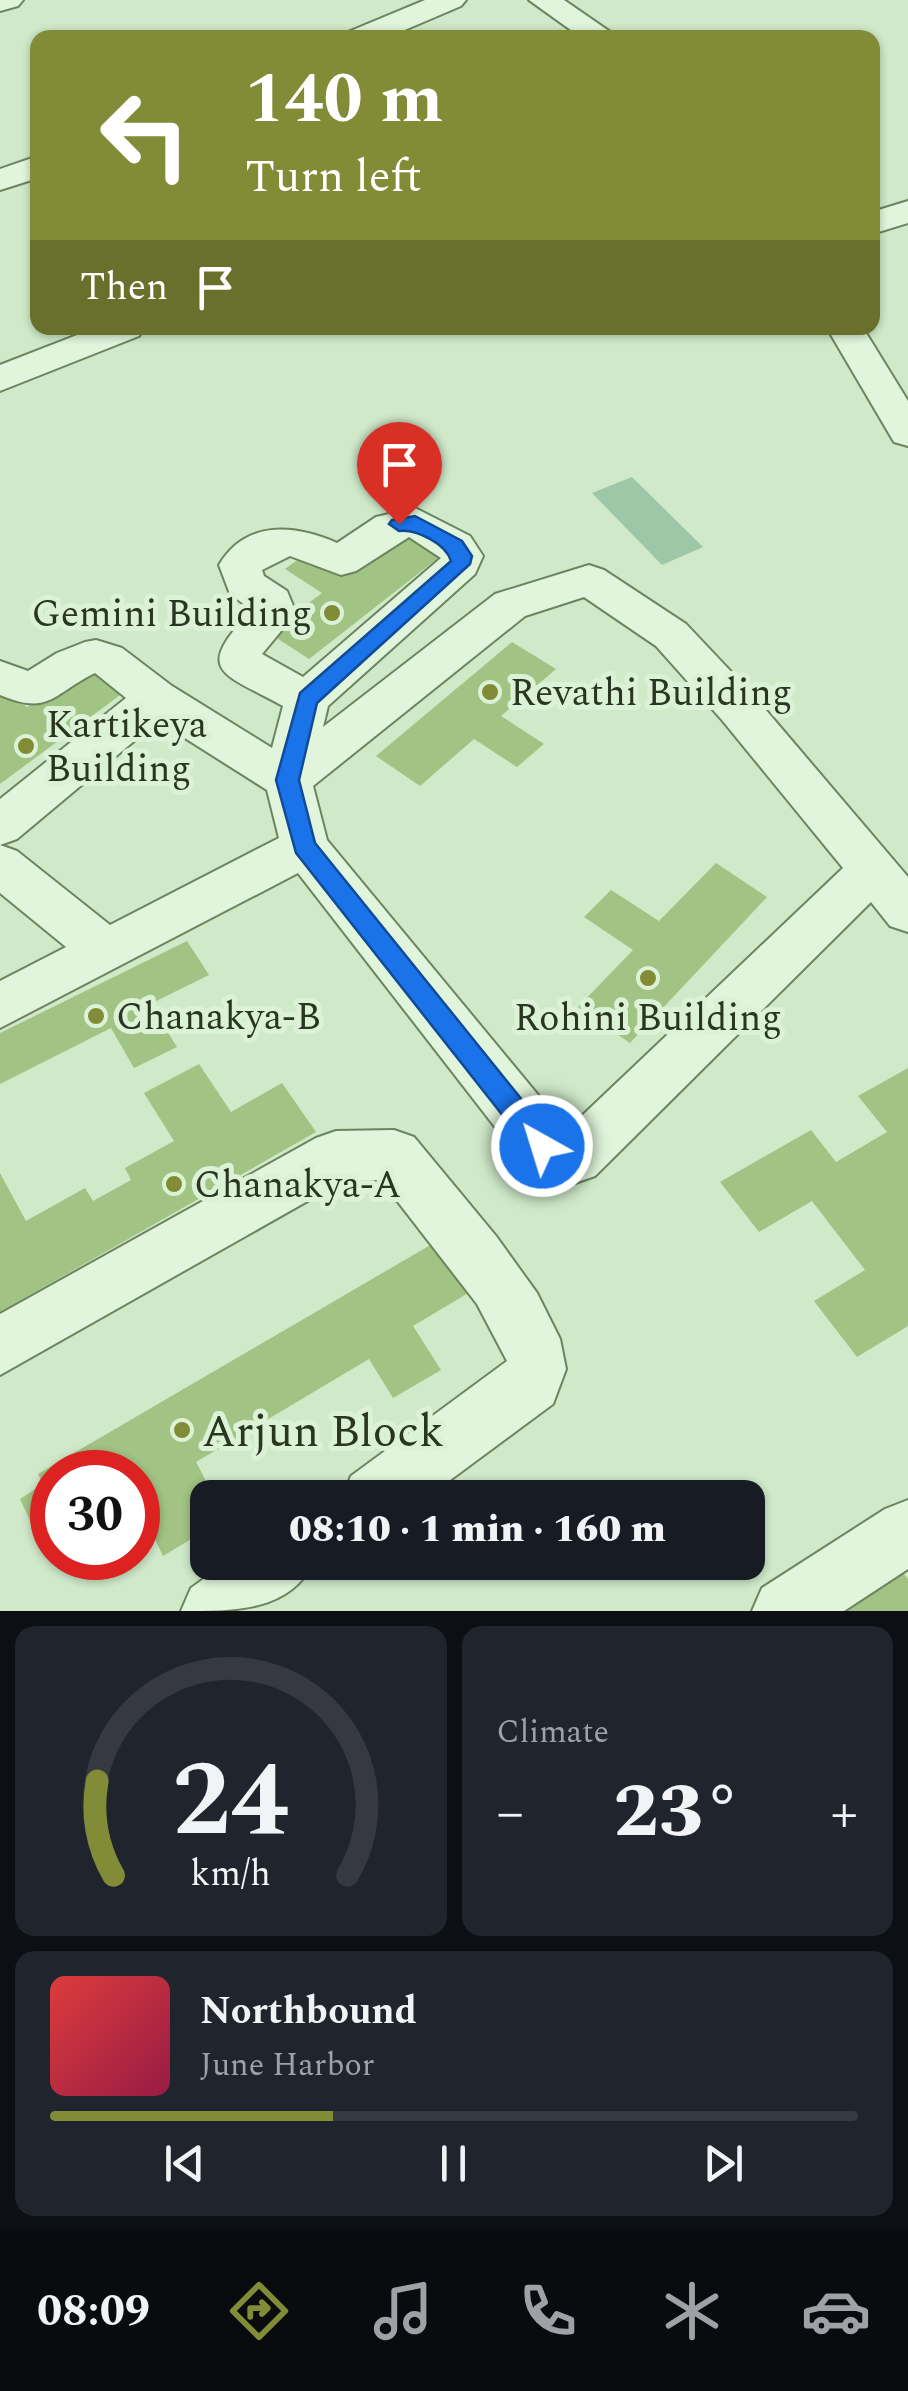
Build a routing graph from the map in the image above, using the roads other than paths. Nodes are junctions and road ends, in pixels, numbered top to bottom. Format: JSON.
{"nodes":[{"id":1,"x":8,"y":0,"type":"edge"},
{"id":2,"x":451,"y":0,"type":"edge"},
{"id":3,"x":544,"y":0,"type":"edge"},
{"id":4,"x":0,"y":2,"type":"edge"},
{"id":5,"x":378,"y":30,"type":"edge"},
{"id":6,"x":591,"y":30,"type":"edge"},
{"id":7,"x":30,"y":169,"type":"edge"},
{"id":8,"x":0,"y":180,"type":"edge"},
{"id":9,"x":908,"y":212,"type":"edge"},
{"id":10,"x":880,"y":221,"type":"edge"},
{"id":11,"x":109,"y":335,"type":"edge"},
{"id":12,"x":849,"y":335,"type":"edge"},
{"id":13,"x":0,"y":379,"type":"edge"},
{"id":14,"x":908,"y":433,"type":"edge"},
{"id":15,"x":0,"y":676,"type":"edge"},
{"id":16,"x":156,"y":698,"type":"junction"},
{"id":17,"x":307,"y":699,"type":"junction"},
{"id":18,"x":288,"y":780,"type":"junction"},
{"id":19,"x":0,"y":826,"type":"edge"},
{"id":20,"x":304,"y":847,"type":"junction"},
{"id":21,"x":0,"y":865,"type":"edge"},
{"id":22,"x":872,"y":870,"type":"junction"},
{"id":23,"x":908,"y":912,"type":"edge"},
{"id":24,"x":106,"y":951,"type":"junction"},
{"id":25,"x":0,"y":1006,"type":"edge"},
{"id":26,"x":0,"y":1346,"type":"edge"},
{"id":27,"x":397,"y":1480,"type":"edge"},
{"id":28,"x":908,"y":1532,"type":"edge"},
{"id":29,"x":257,"y":1580,"type":"edge"},
{"id":30,"x":214,"y":1611,"type":"edge"},
{"id":31,"x":785,"y":1611,"type":"edge"}],
"edges":[{"from":1,"to":4,"type":"street"},
{"from":2,"to":5,"type":"street"},
{"from":3,"to":6,"type":"street"},
{"from":7,"to":8,"type":"street"},
{"from":9,"to":10,"type":"street"},
{"from":11,"to":13,"type":"street"},
{"from":12,"to":14,"type":"street"},
{"from":15,"to":16,"type":"street"},
{"from":16,"to":18,"type":"street"},
{"from":16,"to":19,"type":"street"},
{"from":17,"to":17,"type":"street"},
{"from":17,"to":18,"type":"street"},
{"from":18,"to":20,"type":"street"},
{"from":18,"to":22,"type":"street"},
{"from":20,"to":22,"type":"street"},
{"from":20,"to":24,"type":"street"},
{"from":21,"to":24,"type":"street"},
{"from":22,"to":23,"type":"street"},
{"from":24,"to":25,"type":"street"},
{"from":26,"to":27,"type":"street"},
{"from":28,"to":31,"type":"street"},
{"from":29,"to":30,"type":"street"}]}
